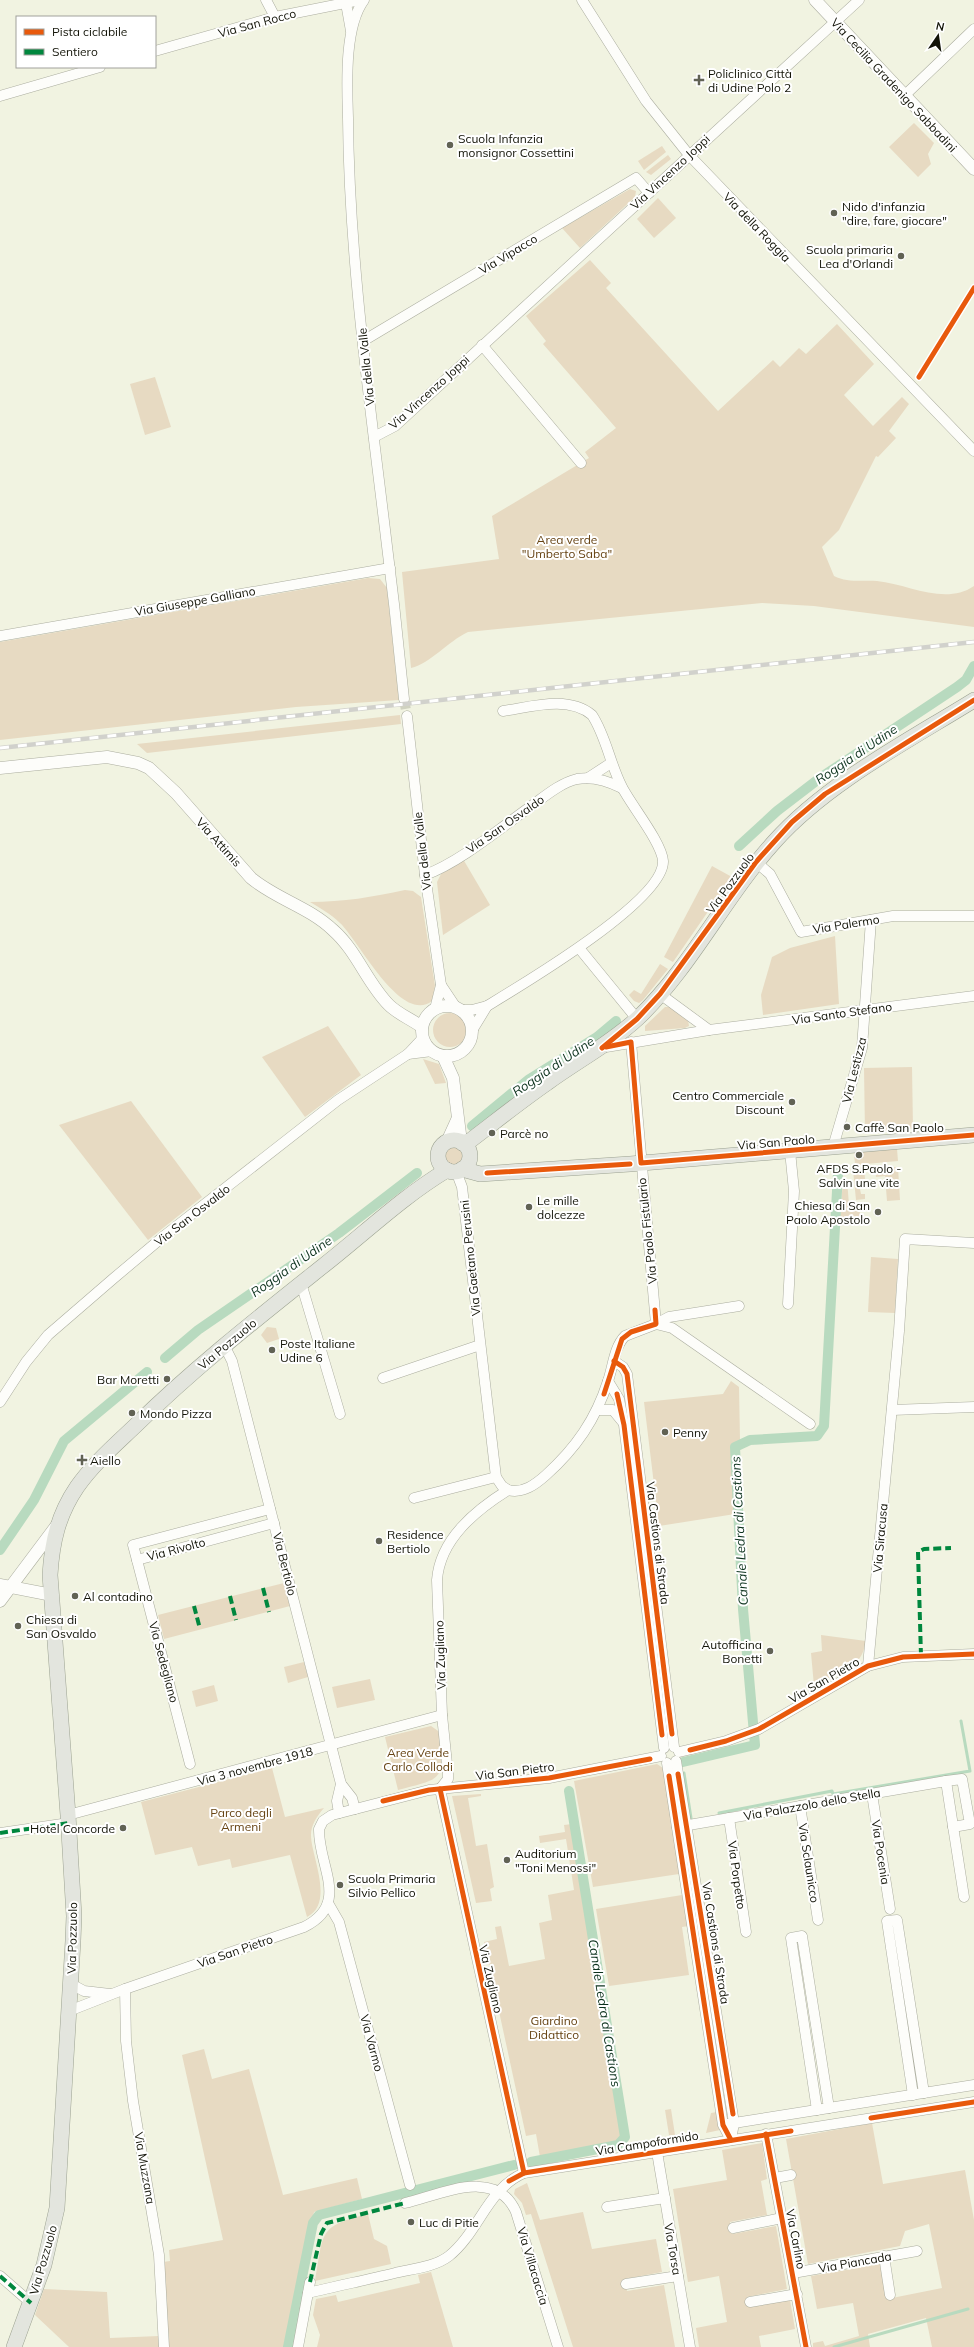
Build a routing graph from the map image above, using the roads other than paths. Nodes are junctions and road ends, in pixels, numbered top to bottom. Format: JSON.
{"nodes":[{"id":1,"x":266,"y":0,"type":"edge"},
{"id":2,"x":360,"y":0,"type":"edge"},
{"id":3,"x":364,"y":0,"type":"edge"},
{"id":4,"x":582,"y":0,"type":"edge"},
{"id":5,"x":815,"y":0,"type":"edge"},
{"id":6,"x":859,"y":0,"type":"edge"},
{"id":7,"x":339,"y":2,"type":"edge"},
{"id":8,"x":275,"y":17,"type":"junction"},
{"id":9,"x":835,"y":22,"type":"junction"},
{"id":10,"x":974,"y":29,"type":"edge"},
{"id":11,"x":351,"y":33,"type":"junction"},
{"id":12,"x":156,"y":51,"type":"edge"},
{"id":13,"x":97,"y":68,"type":"edge"},
{"id":14,"x":0,"y":96,"type":"edge"},
{"id":15,"x":904,"y":96,"type":"junction"},
{"id":16,"x":688,"y":156,"type":"junction"},
{"id":17,"x":974,"y":169,"type":"edge"},
{"id":18,"x":649,"y":193,"type":"junction"},
{"id":19,"x":363,"y":341,"type":"junction"},
{"id":20,"x":482,"y":345,"type":"junction"},
{"id":21,"x":374,"y":437,"type":"junction"},
{"id":22,"x":974,"y":451,"type":"edge"},
{"id":23,"x":581,"y":463,"type":"dead end"},
{"id":24,"x":390,"y":568,"type":"junction"},
{"id":25,"x":0,"y":636,"type":"edge"},
{"id":26,"x":404,"y":699,"type":"tunnel mouth"},
{"id":27,"x":974,"y":700,"type":"edge"},
{"id":28,"x":503,"y":711,"type":"dead end"},
{"id":29,"x":406,"y":716,"type":"tunnel mouth"},
{"id":30,"x":611,"y":763,"type":"junction"},
{"id":31,"x":0,"y":768,"type":"edge"},
{"id":32,"x":588,"y":778,"type":"junction"},
{"id":33,"x":622,"y":788,"type":"junction"},
{"id":34,"x":756,"y":862,"type":"junction"},
{"id":35,"x":425,"y":875,"type":"junction"},
{"id":36,"x":974,"y":916,"type":"edge"},
{"id":37,"x":871,"y":920,"type":"junction"},
{"id":38,"x":579,"y":948,"type":"junction"},
{"id":39,"x":441,"y":985,"type":"junction"},
{"id":40,"x":660,"y":994,"type":"junction"},
{"id":41,"x":974,"y":996,"type":"edge"},
{"id":42,"x":487,"y":1006,"type":"junction"},
{"id":43,"x":435,"y":1008,"type":"junction"},
{"id":44,"x":458,"y":1008,"type":"junction"},
{"id":45,"x":866,"y":1009,"type":"junction"},
{"id":46,"x":637,"y":1019,"type":"junction"},
{"id":47,"x":423,"y":1028,"type":"junction"},
{"id":48,"x":473,"y":1029,"type":"junction"},
{"id":49,"x":709,"y":1030,"type":"junction"},
{"id":50,"x":631,"y":1042,"type":"junction"},
{"id":51,"x":602,"y":1048,"type":"junction"},
{"id":52,"x":460,"y":1053,"type":"junction"},
{"id":53,"x":408,"y":1054,"type":"junction"},
{"id":54,"x":437,"y":1054,"type":"junction"},
{"id":55,"x":453,"y":1078,"type":"junction"},
{"id":56,"x":974,"y":1135,"type":"edge"},
{"id":57,"x":457,"y":1142,"type":"junction"},
{"id":58,"x":833,"y":1147,"type":"junction"},
{"id":59,"x":790,"y":1151,"type":"junction"},
{"id":60,"x":438,"y":1157,"type":"junction"},
{"id":61,"x":640,"y":1163,"type":"junction"},
{"id":62,"x":455,"y":1170,"type":"junction"},
{"id":63,"x":420,"y":1186,"type":"junction"},
{"id":64,"x":974,"y":1243,"type":"edge"},
{"id":65,"x":302,"y":1283,"type":"junction"},
{"id":66,"x":788,"y":1304,"type":"dead end"},
{"id":67,"x":738,"y":1306,"type":"dead end"},
{"id":68,"x":656,"y":1324,"type":"junction"},
{"id":69,"x":224,"y":1345,"type":"junction"},
{"id":70,"x":480,"y":1345,"type":"junction"},
{"id":71,"x":614,"y":1361,"type":"junction"},
{"id":72,"x":383,"y":1378,"type":"dead end"},
{"id":73,"x":608,"y":1381,"type":"junction"},
{"id":74,"x":0,"y":1402,"type":"edge"},
{"id":75,"x":974,"y":1406,"type":"edge"},
{"id":76,"x":598,"y":1410,"type":"junction"},
{"id":77,"x":892,"y":1410,"type":"junction"},
{"id":78,"x":340,"y":1414,"type":"dead end"},
{"id":79,"x":623,"y":1421,"type":"junction"},
{"id":80,"x":810,"y":1424,"type":"dead end"},
{"id":81,"x":496,"y":1477,"type":"junction"},
{"id":82,"x":508,"y":1490,"type":"junction"},
{"id":83,"x":414,"y":1498,"type":"dead end"},
{"id":84,"x":270,"y":1509,"type":"junction"},
{"id":85,"x":274,"y":1523,"type":"junction"},
{"id":86,"x":58,"y":1524,"type":"junction"},
{"id":87,"x":137,"y":1560,"type":"junction"},
{"id":88,"x":5,"y":1586,"type":"edge"},
{"id":89,"x":52,"y":1595,"type":"junction"},
{"id":90,"x":0,"y":1601,"type":"edge"},
{"id":91,"x":974,"y":1654,"type":"edge"},
{"id":92,"x":868,"y":1666,"type":"junction"},
{"id":93,"x":442,"y":1715,"type":"junction"},
{"id":94,"x":331,"y":1746,"type":"junction"},
{"id":95,"x":670,"y":1755,"type":"junction"},
{"id":96,"x":190,"y":1764,"type":"dead end"},
{"id":97,"x":946,"y":1782,"type":"junction"},
{"id":98,"x":341,"y":1784,"type":"junction"},
{"id":99,"x":440,"y":1789,"type":"junction"},
{"id":100,"x":872,"y":1794,"type":"junction"},
{"id":101,"x":800,"y":1806,"type":"junction"},
{"id":102,"x":355,"y":1808,"type":"junction"},
{"id":103,"x":339,"y":1813,"type":"junction"},
{"id":104,"x":729,"y":1818,"type":"junction"},
{"id":105,"x":68,"y":1819,"type":"junction"},
{"id":106,"x":682,"y":1826,"type":"junction"},
{"id":107,"x":953,"y":1827,"type":"junction"},
{"id":108,"x":0,"y":1832,"type":"edge"},
{"id":109,"x":964,"y":1897,"type":"dead end"},
{"id":110,"x":328,"y":1903,"type":"junction"},
{"id":111,"x":890,"y":1909,"type":"dead end"},
{"id":112,"x":818,"y":1920,"type":"dead end"},
{"id":113,"x":746,"y":1932,"type":"dead end"},
{"id":114,"x":71,"y":1984,"type":"junction"},
{"id":115,"x":125,"y":1989,"type":"junction"},
{"id":116,"x":112,"y":1994,"type":"junction"},
{"id":117,"x":69,"y":2011,"type":"junction"},
{"id":118,"x":974,"y":2085,"type":"edge"},
{"id":119,"x":924,"y":2093,"type":"junction"},
{"id":120,"x":913,"y":2095,"type":"junction"},
{"id":121,"x":974,"y":2102,"type":"edge"},
{"id":122,"x":829,"y":2108,"type":"junction"},
{"id":123,"x":818,"y":2110,"type":"junction"},
{"id":124,"x":734,"y":2123,"type":"junction"},
{"id":125,"x":723,"y":2125,"type":"junction"},
{"id":126,"x":766,"y":2134,"type":"junction"},
{"id":127,"x":731,"y":2140,"type":"junction"},
{"id":128,"x":657,"y":2152,"type":"junction"},
{"id":129,"x":524,"y":2173,"type":"junction"},
{"id":130,"x":791,"y":2175,"type":"dead end"},
{"id":131,"x":775,"y":2178,"type":"junction"},
{"id":132,"x":410,"y":2185,"type":"dead end"},
{"id":133,"x":498,"y":2192,"type":"junction"},
{"id":134,"x":665,"y":2198,"type":"junction"},
{"id":135,"x":405,"y":2202,"type":"dead end"},
{"id":136,"x":607,"y":2207,"type":"dead end"},
{"id":137,"x":782,"y":2218,"type":"junction"},
{"id":138,"x":733,"y":2228,"type":"dead end"},
{"id":139,"x":917,"y":2251,"type":"dead end"},
{"id":140,"x":884,"y":2256,"type":"junction"},
{"id":141,"x":793,"y":2273,"type":"junction"},
{"id":142,"x":0,"y":2276,"type":"edge"},
{"id":143,"x":678,"y":2276,"type":"junction"},
{"id":144,"x":310,"y":2282,"type":"dead end"},
{"id":145,"x":626,"y":2284,"type":"dead end"},
{"id":146,"x":308,"y":2294,"type":"junction"},
{"id":147,"x":797,"y":2294,"type":"junction"},
{"id":148,"x":890,"y":2295,"type":"dead end"},
{"id":149,"x":750,"y":2302,"type":"dead end"},
{"id":150,"x":31,"y":2303,"type":"junction"},
{"id":151,"x":14,"y":2347,"type":"edge"},
{"id":152,"x":164,"y":2347,"type":"edge"},
{"id":153,"x":298,"y":2347,"type":"edge"},
{"id":154,"x":558,"y":2347,"type":"edge"},
{"id":155,"x":690,"y":2347,"type":"edge"},
{"id":156,"x":806,"y":2347,"type":"edge"}],
"edges":[{"from":1,"to":8,"type":"street"},
{"from":2,"to":7,"type":"street","name":"Via San Rocco"},
{"from":3,"to":11,"type":"street","name":"Via della Valle"},
{"from":4,"to":16,"type":"street","name":"Via della Roggia"},
{"from":5,"to":9,"type":"street","name":"Via Cecilia Gradenigo Sabbadini"},
{"from":6,"to":9,"type":"street","name":"Via Vincenzo Joppi"},
{"from":7,"to":8,"type":"street","name":"Via San Rocco"},
{"from":7,"to":11,"type":"street","name":"Via della Valle"},
{"from":8,"to":12,"type":"street","name":"Via San Rocco"},
{"from":9,"to":15,"type":"street","name":"Via Cecilia Gradenigo Sabbadini"},
{"from":9,"to":16,"type":"street","name":"Via Vincenzo Joppi"},
{"from":10,"to":15,"type":"street"},
{"from":11,"to":19,"type":"street","name":"Via della Valle"},
{"from":13,"to":14,"type":"street"},
{"from":15,"to":17,"type":"street","name":"Via Cecilia Gradenigo Sabbadini"},
{"from":16,"to":18,"type":"street","name":"Via Vincenzo Joppi"},
{"from":16,"to":22,"type":"street","name":"Via della Roggia"},
{"from":18,"to":19,"type":"street","name":"Via Vipacco"},
{"from":18,"to":20,"type":"street","name":"Via Vincenzo Joppi"},
{"from":19,"to":21,"type":"street","name":"Via della Valle"},
{"from":20,"to":21,"type":"street","name":"Via Vincenzo Joppi"},
{"from":20,"to":23,"type":"street"},
{"from":21,"to":24,"type":"street","name":"Via della Valle"},
{"from":24,"to":25,"type":"street","name":"Via Giuseppe Galliano"},
{"from":24,"to":26,"type":"street","name":"Via della Valle"},
{"from":27,"to":34,"type":"main road","name":"Via Pozzuolo"},
{"from":28,"to":30,"type":"street"},
{"from":29,"to":35,"type":"street","name":"Via della Valle"},
{"from":30,"to":32,"type":"street","name":"Via San Osvaldo"},
{"from":30,"to":33,"type":"street"},
{"from":31,"to":47,"type":"street","name":"Via Attimis"},
{"from":32,"to":33,"type":"street","name":"Via San Osvaldo"},
{"from":32,"to":35,"type":"street","name":"Via San Osvaldo"},
{"from":33,"to":38,"type":"street"},
{"from":34,"to":37,"type":"street","name":"Via Palermo"},
{"from":34,"to":40,"type":"main road","name":"Via Pozzuolo"},
{"from":35,"to":39,"type":"street","name":"Via della Valle"},
{"from":36,"to":37,"type":"street","name":"Via Palermo"},
{"from":37,"to":45,"type":"street","name":"Via Lestizza"},
{"from":38,"to":42,"type":"street"},
{"from":38,"to":46,"type":"street"},
{"from":39,"to":43,"type":"street","name":"Via della Valle"},
{"from":39,"to":44,"type":"street","name":"Via della Valle"},
{"from":40,"to":46,"type":"main road","name":"Via Pozzuolo"},
{"from":40,"to":49,"type":"street"},
{"from":41,"to":45,"type":"street","name":"Via Santo Stefano"},
{"from":42,"to":44,"type":"street"},
{"from":42,"to":48,"type":"street"},
{"from":43,"to":44,"type":"street"},
{"from":43,"to":47,"type":"street"},
{"from":44,"to":48,"type":"street"},
{"from":45,"to":49,"type":"street","name":"Via Santo Stefano"},
{"from":45,"to":58,"type":"street","name":"Via Lestizza"},
{"from":46,"to":51,"type":"main road","name":"Via Pozzuolo"},
{"from":47,"to":53,"type":"street","name":"Via San Osvaldo"},
{"from":47,"to":54,"type":"street"},
{"from":48,"to":52,"type":"street"},
{"from":49,"to":50,"type":"street","name":"Via Santo Stefano"},
{"from":50,"to":51,"type":"street","name":"Via Santo Stefano"},
{"from":50,"to":61,"type":"street","name":"Via Paolo Fistulario"},
{"from":51,"to":57,"type":"main road","name":"Via Pozzuolo"},
{"from":52,"to":54,"type":"street"},
{"from":52,"to":55,"type":"street"},
{"from":53,"to":54,"type":"street","name":"Via San Osvaldo"},
{"from":53,"to":74,"type":"street","name":"Via San Osvaldo"},
{"from":54,"to":55,"type":"street"},
{"from":55,"to":57,"type":"street"},
{"from":56,"to":58,"type":"main road","name":"Via San Paolo"},
{"from":57,"to":60,"type":"main road"},
{"from":57,"to":62,"type":"main road"},
{"from":58,"to":59,"type":"main road","name":"Via San Paolo"},
{"from":59,"to":61,"type":"main road","name":"Via San Paolo"},
{"from":59,"to":66,"type":"street","name":"Via San Paolo"},
{"from":60,"to":62,"type":"main road"},
{"from":60,"to":63,"type":"main road","name":"Via Pozzuolo"},
{"from":61,"to":62,"type":"main road","name":"Via San Paolo"},
{"from":61,"to":68,"type":"street","name":"Via Paolo Fistulario"},
{"from":62,"to":63,"type":"main road","name":"Via Pozzuolo"},
{"from":62,"to":70,"type":"street","name":"Via Gaetano Perusini"},
{"from":63,"to":65,"type":"main road","name":"Via Pozzuolo"},
{"from":64,"to":77,"type":"street","name":"Via Siracusa"},
{"from":65,"to":69,"type":"main road","name":"Via Pozzuolo"},
{"from":65,"to":78,"type":"street"},
{"from":67,"to":68,"type":"street"},
{"from":68,"to":71,"type":"street","name":"Via Zugliano"},
{"from":68,"to":80,"type":"street"},
{"from":69,"to":84,"type":"street","name":"Via Bertiolo"},
{"from":69,"to":86,"type":"main road","name":"Via Pozzuolo"},
{"from":70,"to":72,"type":"street"},
{"from":70,"to":81,"type":"street","name":"Via Gaetano Perusini"},
{"from":71,"to":73,"type":"street","name":"Via Zugliano"},
{"from":71,"to":95,"type":"street","name":"Via Castions di Strada"},
{"from":73,"to":76,"type":"street","name":"Via Zugliano"},
{"from":73,"to":79,"type":"street","name":"Via Castions di Strada"},
{"from":75,"to":77,"type":"street"},
{"from":76,"to":79,"type":"street"},
{"from":76,"to":82,"type":"street","name":"Via Zugliano"},
{"from":77,"to":92,"type":"street","name":"Via Siracusa"},
{"from":79,"to":95,"type":"street","name":"Via Castions di Strada"},
{"from":81,"to":82,"type":"street"},
{"from":81,"to":83,"type":"street"},
{"from":82,"to":93,"type":"street","name":"Via Zugliano"},
{"from":84,"to":85,"type":"street","name":"Via Bertiolo"},
{"from":84,"to":87,"type":"street","name":"Via Rivolto"},
{"from":85,"to":87,"type":"street","name":"Via Rivolto"},
{"from":85,"to":94,"type":"street","name":"Via Bertiolo"},
{"from":86,"to":88,"type":"street","name":"Via Pozzuolo"},
{"from":86,"to":89,"type":"main road","name":"Via Pozzuolo"},
{"from":87,"to":96,"type":"street","name":"Via Sedegliano"},
{"from":88,"to":89,"type":"street"},
{"from":88,"to":90,"type":"street","name":"Via Pozzuolo"},
{"from":89,"to":105,"type":"main road","name":"Via Pozzuolo"},
{"from":91,"to":92,"type":"street","name":"Via San Pietro"},
{"from":92,"to":95,"type":"street","name":"Via San Pietro"},
{"from":93,"to":94,"type":"street","name":"Via 3 novembre 1918"},
{"from":93,"to":99,"type":"street","name":"Via Zugliano"},
{"from":94,"to":98,"type":"street","name":"Via Bertiolo"},
{"from":94,"to":105,"type":"street","name":"Via 3 novembre 1918"},
{"from":95,"to":99,"type":"street","name":"Via San Pietro"},
{"from":95,"to":106,"type":"street","name":"Via Castions di Strada"},
{"from":97,"to":100,"type":"street","name":"Via Palazzolo dello Stella"},
{"from":97,"to":107,"type":"street"},
{"from":97,"to":107,"type":"street","name":"Via Palazzolo dello Stella"},
{"from":98,"to":102,"type":"street","name":"Via Bertiolo"},
{"from":98,"to":103,"type":"street","name":"Via Bertiolo"},
{"from":99,"to":102,"type":"street","name":"Via San Pietro"},
{"from":99,"to":129,"type":"street","name":"Via Zugliano"},
{"from":100,"to":101,"type":"street","name":"Via Palazzolo dello Stella"},
{"from":100,"to":111,"type":"street","name":"Via Pocenia"},
{"from":101,"to":104,"type":"street","name":"Via Palazzolo dello Stella"},
{"from":101,"to":112,"type":"street","name":"Via Sclaunicco"},
{"from":102,"to":103,"type":"street","name":"Via San Pietro"},
{"from":103,"to":110,"type":"street","name":"Via San Pietro"},
{"from":104,"to":106,"type":"street","name":"Via Palazzolo dello Stella"},
{"from":104,"to":113,"type":"street","name":"Via Porpetto"},
{"from":105,"to":108,"type":"street","name":"Via 3 novembre 1918"},
{"from":105,"to":114,"type":"main road","name":"Via Pozzuolo"},
{"from":106,"to":124,"type":"street","name":"Via Castions di Strada"},
{"from":106,"to":125,"type":"street","name":"Via Castions di Strada"},
{"from":107,"to":109,"type":"street"},
{"from":110,"to":115,"type":"street","name":"Via San Pietro"},
{"from":110,"to":132,"type":"street","name":"Via Varmo"},
{"from":114,"to":116,"type":"street","name":"Via San Pietro"},
{"from":114,"to":117,"type":"main road","name":"Via Pozzuolo"},
{"from":115,"to":116,"type":"street","name":"Via San Pietro"},
{"from":115,"to":152,"type":"street","name":"Via Muzzana"},
{"from":116,"to":117,"type":"street","name":"Via San Pietro"},
{"from":117,"to":150,"type":"main road","name":"Via Pozzuolo"},
{"from":118,"to":119,"type":"street"},
{"from":119,"to":120,"type":"street"},
{"from":119,"to":120,"type":"street"},
{"from":120,"to":122,"type":"street"},
{"from":121,"to":126,"type":"street","name":"Via Campoformido"},
{"from":122,"to":123,"type":"street"},
{"from":122,"to":123,"type":"street"},
{"from":123,"to":124,"type":"street"},
{"from":124,"to":125,"type":"street"},
{"from":124,"to":127,"type":"street","name":"Via Castions di Strada"},
{"from":125,"to":127,"type":"street","name":"Via Castions di Strada"},
{"from":126,"to":127,"type":"street","name":"Via Campoformido"},
{"from":126,"to":131,"type":"street","name":"Via Carlino"},
{"from":127,"to":128,"type":"street","name":"Via Campoformido"},
{"from":128,"to":129,"type":"street","name":"Via Campoformido"},
{"from":128,"to":134,"type":"street","name":"Via Torsa"},
{"from":129,"to":133,"type":"street","name":"Via Campoformido"},
{"from":130,"to":131,"type":"street"},
{"from":131,"to":137,"type":"street","name":"Via Carlino"},
{"from":133,"to":135,"type":"street"},
{"from":133,"to":146,"type":"street","name":"Via Campoformido"},
{"from":133,"to":154,"type":"street","name":"Via Villacaccia"},
{"from":134,"to":136,"type":"street"},
{"from":134,"to":143,"type":"street","name":"Via Torsa"},
{"from":137,"to":138,"type":"street"},
{"from":137,"to":141,"type":"street","name":"Via Carlino"},
{"from":139,"to":140,"type":"street","name":"Via Piancada"},
{"from":140,"to":141,"type":"street","name":"Via Piancada"},
{"from":140,"to":148,"type":"street"},
{"from":141,"to":147,"type":"street","name":"Via Carlino"},
{"from":142,"to":150,"type":"street"},
{"from":143,"to":145,"type":"street"},
{"from":143,"to":155,"type":"street","name":"Via Torsa"},
{"from":144,"to":146,"type":"street"},
{"from":146,"to":153,"type":"street"},
{"from":147,"to":149,"type":"street"},
{"from":147,"to":156,"type":"street","name":"Via Carlino"},
{"from":150,"to":151,"type":"main road","name":"Via Pozzuolo"}]}
